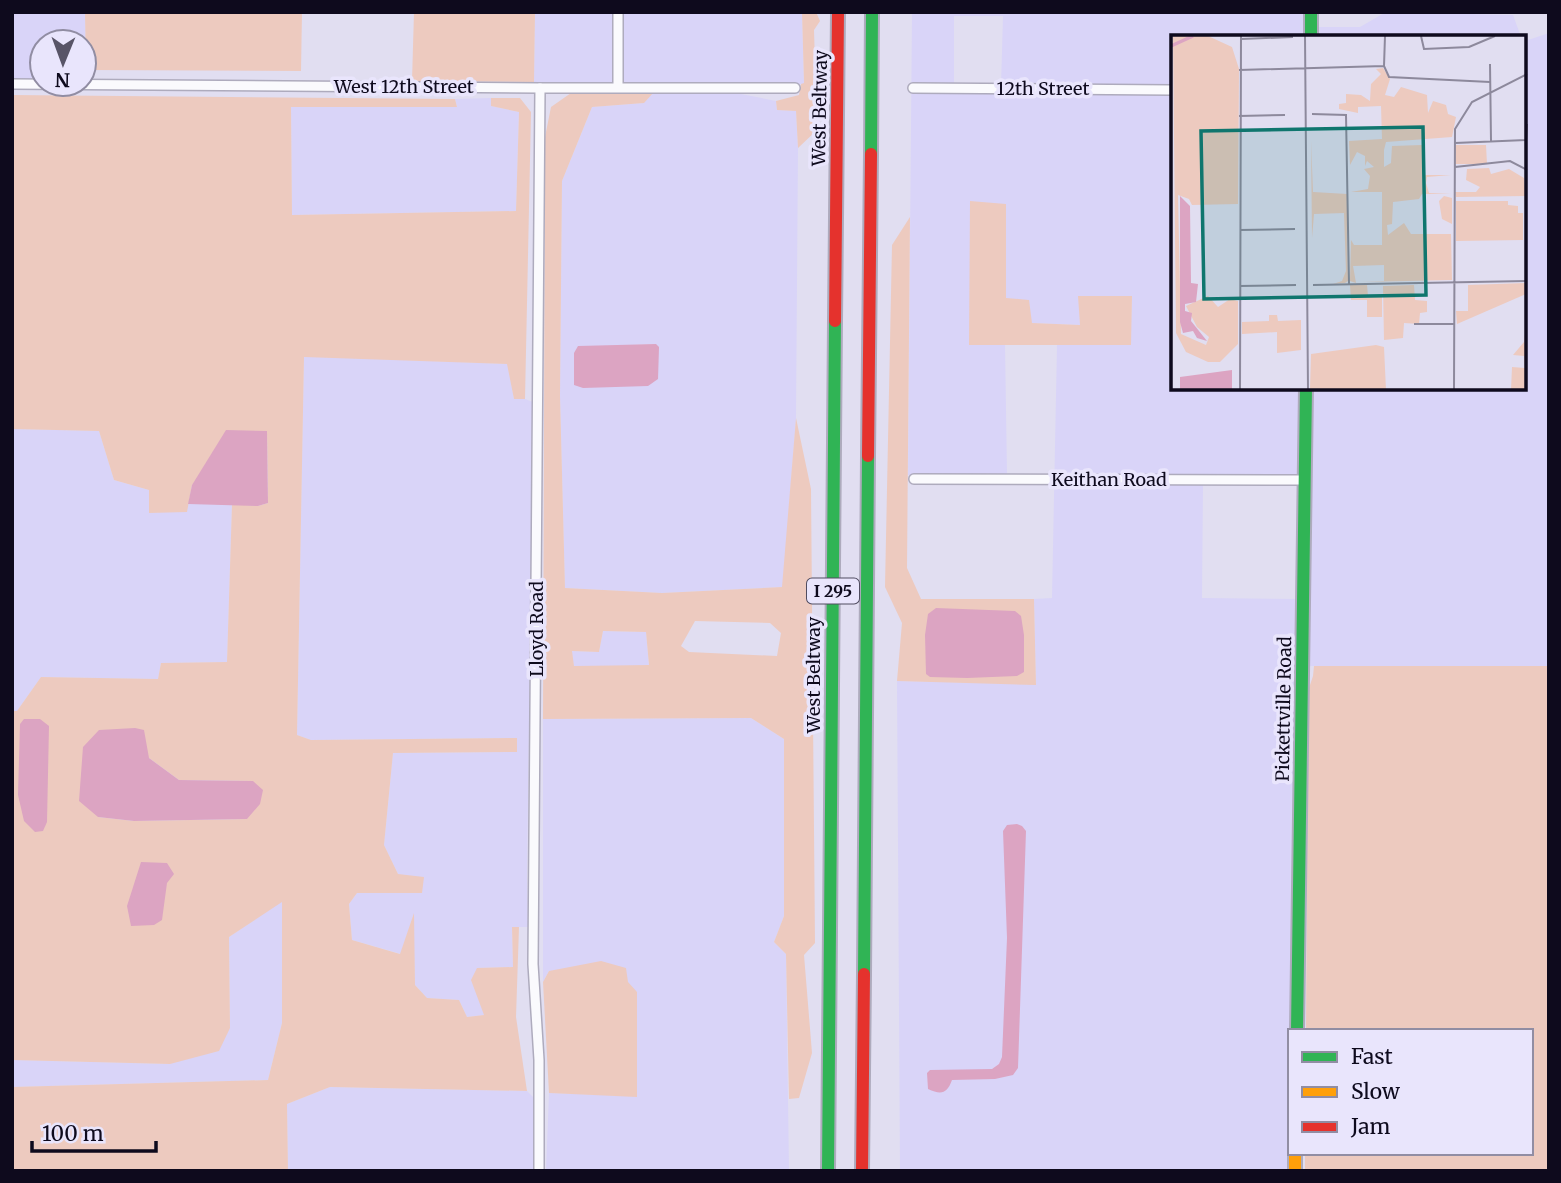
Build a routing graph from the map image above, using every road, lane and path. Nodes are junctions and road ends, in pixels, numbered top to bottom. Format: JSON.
{"nodes":[{"id":1,"x":618,"y":12,"type":"edge"},
{"id":2,"x":838,"y":12,"type":"edge"},
{"id":3,"x":872,"y":12,"type":"edge"},
{"id":4,"x":1311,"y":12,"type":"edge"},
{"id":5,"x":1311,"y":35,"type":"edge"},
{"id":6,"x":12,"y":84,"type":"edge"},
{"id":7,"x":618,"y":87,"type":"junction"},
{"id":8,"x":540,"y":88,"type":"junction"},
{"id":9,"x":795,"y":88,"type":"dead end"},
{"id":10,"x":913,"y":88,"type":"dead end"},
{"id":11,"x":1171,"y":90,"type":"edge"},
{"id":12,"x":1306,"y":390,"type":"edge"},
{"id":13,"x":914,"y":479,"type":"dead end"},
{"id":14,"x":1304,"y":480,"type":"junction"},
{"id":15,"x":1297,"y":1029,"type":"edge"},
{"id":16,"x":539,"y":1171,"type":"edge"},
{"id":17,"x":828,"y":1171,"type":"edge"},
{"id":18,"x":862,"y":1171,"type":"edge"}],
"edges":[{"from":1,"to":7,"type":"street"},
{"from":2,"to":17,"type":"main road","name":"West Beltway","number":"I 295"},
{"from":3,"to":18,"type":"main road","number":"I 295"},
{"from":4,"to":5,"type":"main road"},
{"from":6,"to":8,"type":"street","name":"West 12th Street"},
{"from":7,"to":8,"type":"street","name":"West 12th Street"},
{"from":7,"to":9,"type":"street","name":"West 12th Street"},
{"from":8,"to":16,"type":"street","name":"Lloyd Road"},
{"from":10,"to":11,"type":"street","name":"12th Street"},
{"from":12,"to":14,"type":"main road","name":"Pickettville Road"},
{"from":13,"to":14,"type":"street","name":"Keithan Road"},
{"from":14,"to":15,"type":"main road","name":"Pickettville Road"}]}
